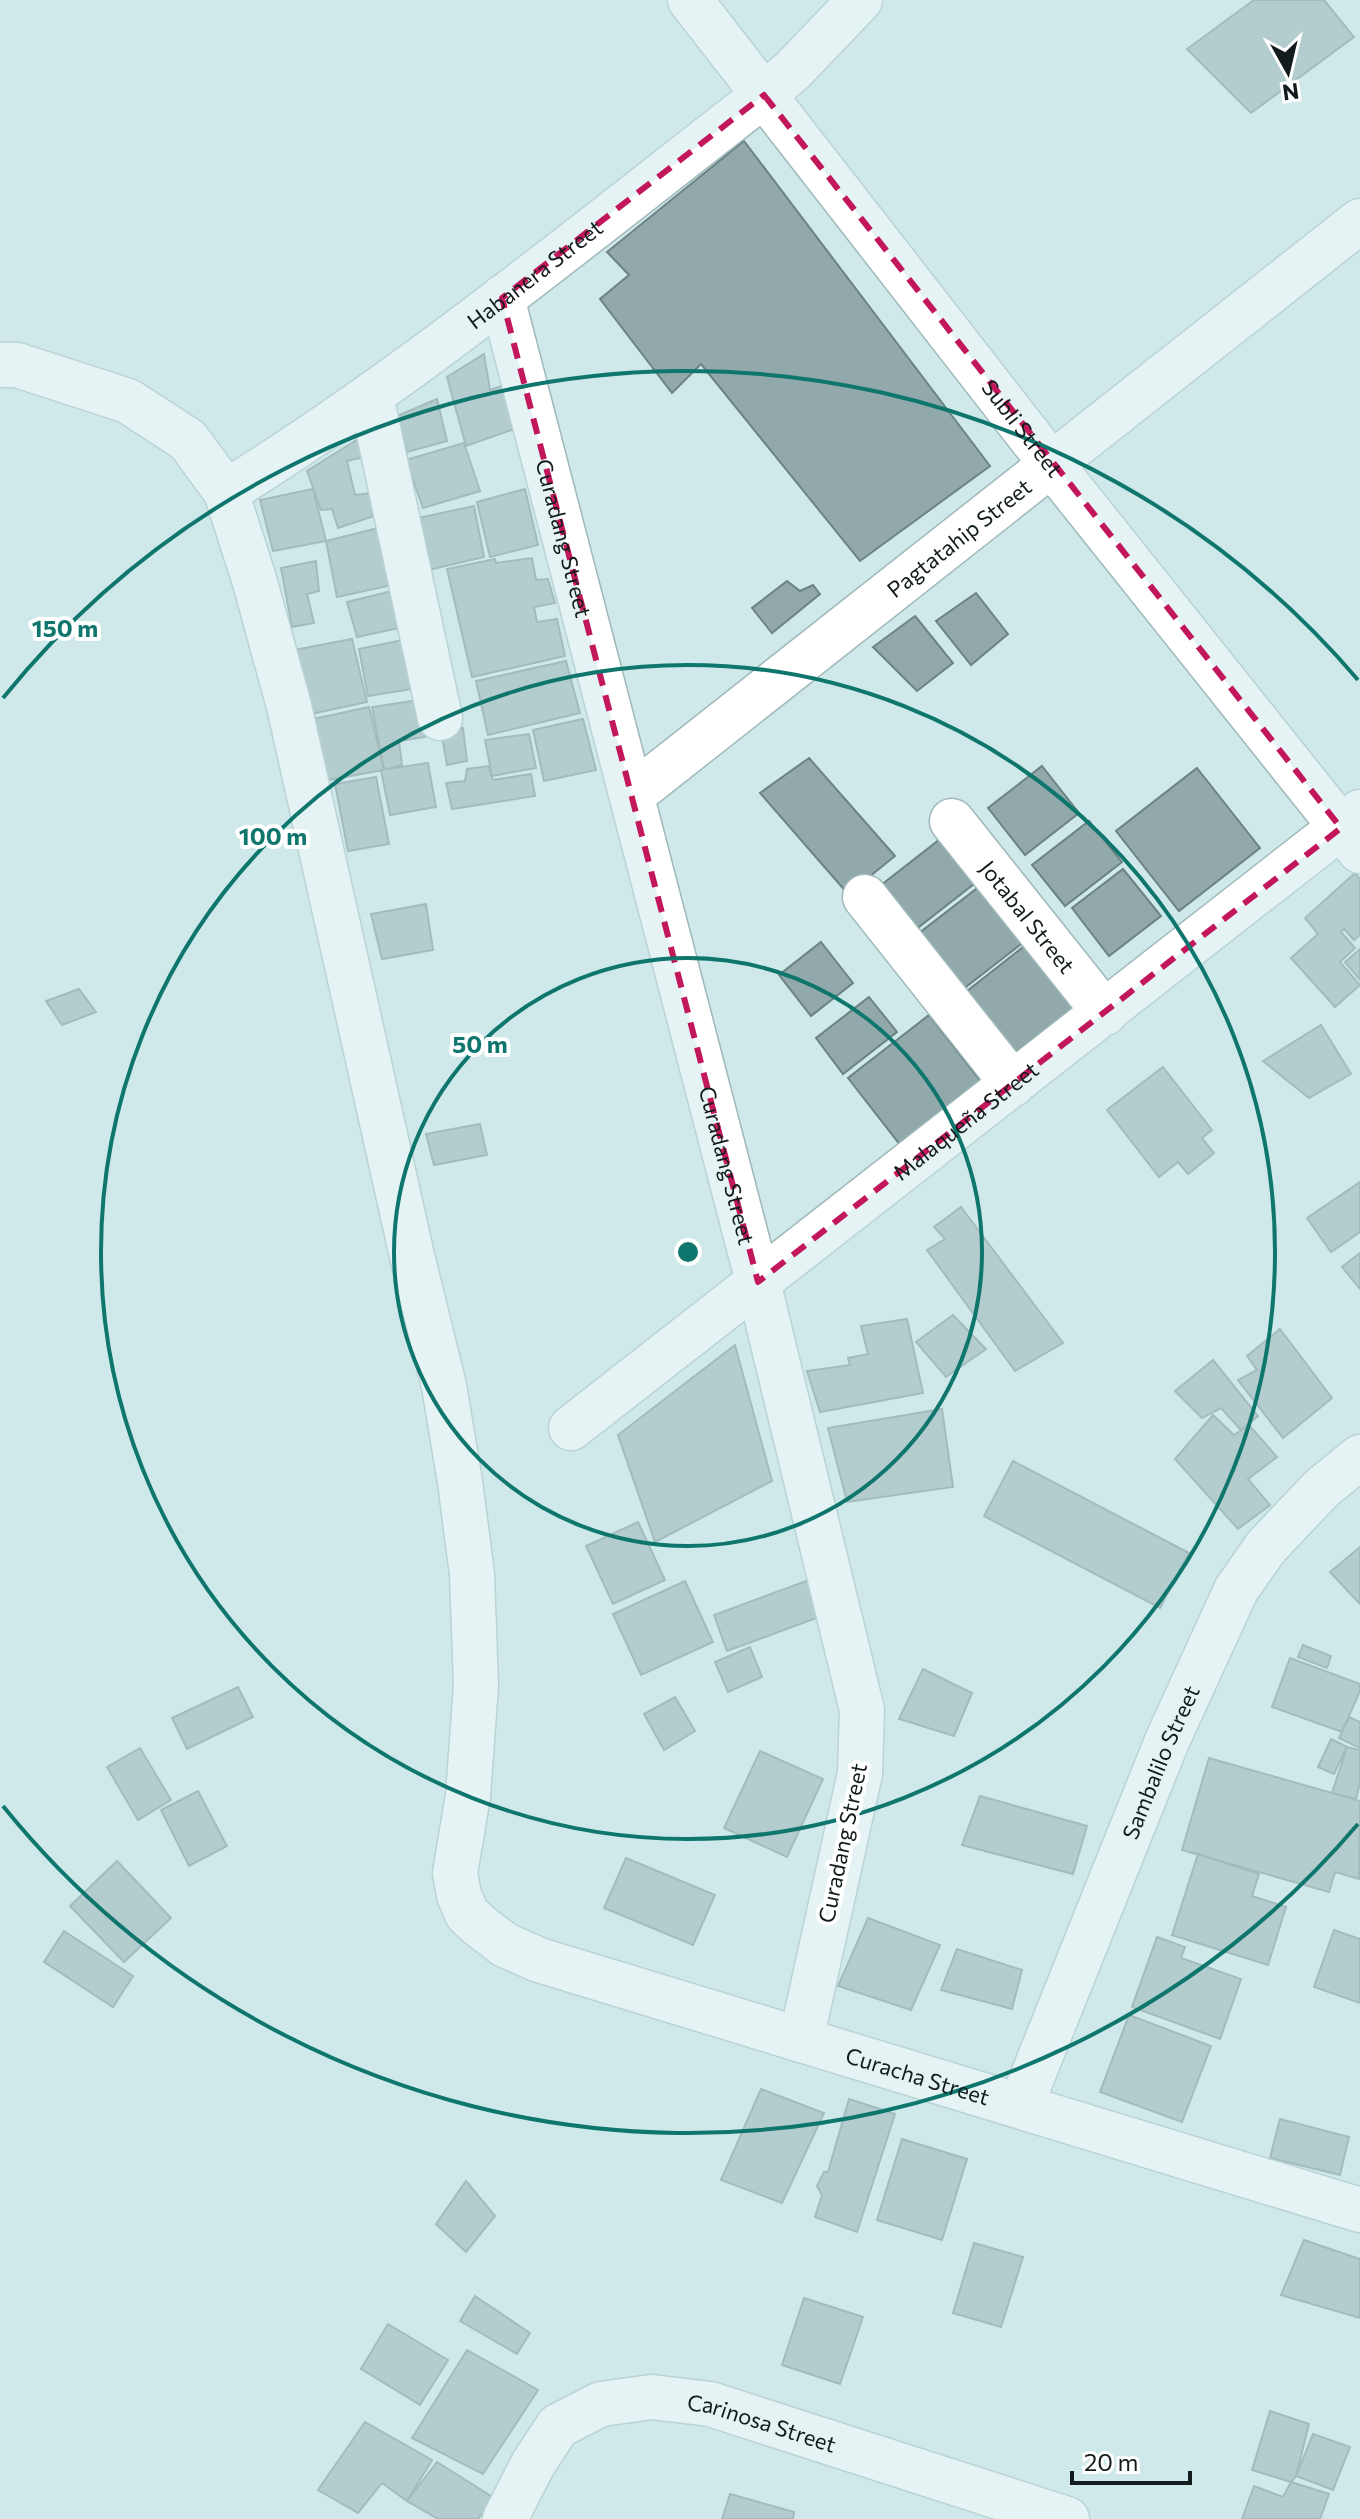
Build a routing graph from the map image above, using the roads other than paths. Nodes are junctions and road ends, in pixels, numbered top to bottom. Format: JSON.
{"nodes":[{"id":1,"x":690,"y":0,"type":"edge"},
{"id":2,"x":860,"y":0,"type":"edge"},
{"id":3,"x":764,"y":95,"type":"junction"},
{"id":4,"x":1360,"y":221,"type":"edge"},
{"id":5,"x":502,"y":298,"type":"junction"},
{"id":6,"x":0,"y":365,"type":"edge"},
{"id":7,"x":371,"y":396,"type":"junction"},
{"id":8,"x":1052,"y":465,"type":"junction"},
{"id":9,"x":226,"y":492,"type":"junction"},
{"id":10,"x":440,"y":718,"type":"dead end"},
{"id":11,"x":632,"y":795,"type":"junction"},
{"id":12,"x":952,"y":821,"type":"dead end"},
{"id":13,"x":1354,"y":831,"type":"edge"},
{"id":14,"x":865,"y":897,"type":"dead end"},
{"id":15,"x":1105,"y":1013,"type":"junction"},
{"id":16,"x":1013,"y":1084,"type":"junction"},
{"id":17,"x":758,"y":1282,"type":"junction"},
{"id":18,"x":571,"y":1428,"type":"dead end"},
{"id":19,"x":1360,"y":1457,"type":"edge"},
{"id":20,"x":801,"y":2040,"type":"junction"},
{"id":21,"x":1021,"y":2105,"type":"junction"},
{"id":22,"x":1360,"y":2210,"type":"edge"},
{"id":23,"x":505,"y":2519,"type":"edge"},
{"id":24,"x":1067,"y":2519,"type":"edge"}],
"edges":[{"from":1,"to":3,"type":"street","name":"Subli Street"},
{"from":2,"to":3,"type":"street","name":"Habanera Street"},
{"from":3,"to":5,"type":"street","name":"Habanera Street"},
{"from":3,"to":8,"type":"street","name":"Subli Street"},
{"from":4,"to":8,"type":"street","name":"Pagtatahip Street"},
{"from":5,"to":7,"type":"street","name":"Habanera Street"},
{"from":5,"to":11,"type":"street","name":"Curadang Street"},
{"from":6,"to":9,"type":"street"},
{"from":7,"to":9,"type":"street","name":"Habanera Street"},
{"from":7,"to":10,"type":"street"},
{"from":8,"to":11,"type":"street","name":"Pagtatahip Street"},
{"from":8,"to":13,"type":"street","name":"Subli Street"},
{"from":9,"to":20,"type":"street","name":"Curacha Street"},
{"from":11,"to":17,"type":"street","name":"Curadang Street"},
{"from":12,"to":15,"type":"street","name":"Jotabal Street"},
{"from":13,"to":15,"type":"street","name":"Malaqueña Street"},
{"from":14,"to":16,"type":"street"},
{"from":15,"to":16,"type":"street","name":"Malaqueña Street"},
{"from":16,"to":17,"type":"street","name":"Malaqueña Street"},
{"from":17,"to":18,"type":"street","name":"Malaqueña Street"},
{"from":17,"to":20,"type":"street","name":"Curadang Street"},
{"from":19,"to":21,"type":"street","name":"Sambalilo Street"},
{"from":20,"to":21,"type":"street","name":"Curacha Street"},
{"from":21,"to":22,"type":"street","name":"Curacha Street"},
{"from":23,"to":24,"type":"street","name":"Carinosa Street"}]}
